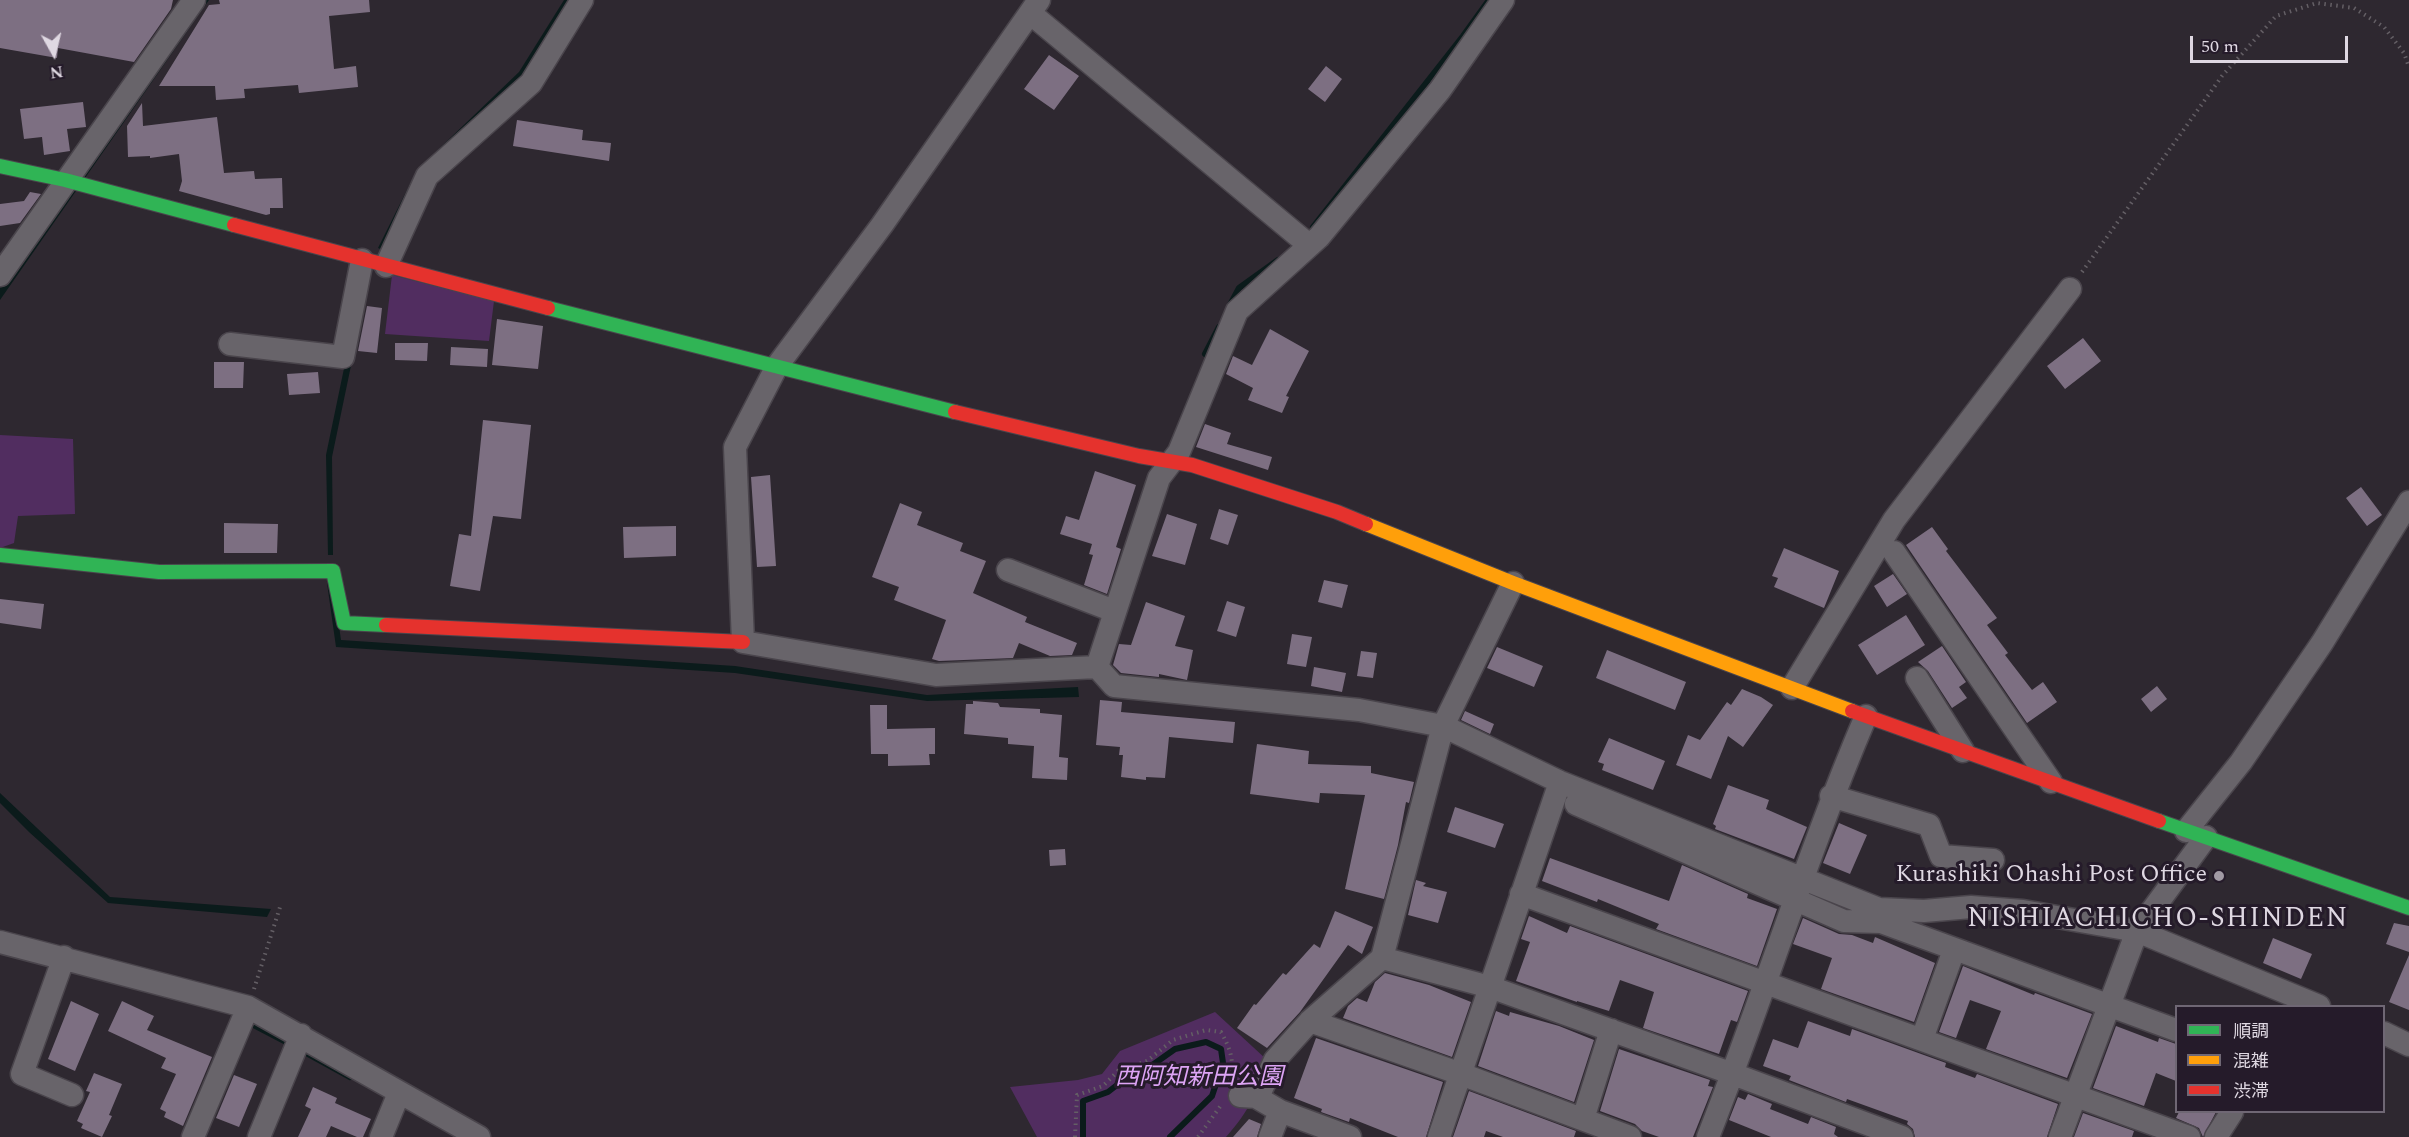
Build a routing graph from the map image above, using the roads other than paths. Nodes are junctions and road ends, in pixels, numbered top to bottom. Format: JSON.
{"nodes":[{"id":1,"x":194,"y":0,"type":"edge"},
{"id":2,"x":582,"y":0,"type":"edge"},
{"id":3,"x":1503,"y":0,"type":"edge"},
{"id":4,"x":1035,"y":7,"type":"edge"},
{"id":5,"x":0,"y":166,"type":"edge"},
{"id":6,"x":65,"y":180,"type":"junction"},
{"id":7,"x":1310,"y":246,"type":"junction"},
{"id":8,"x":362,"y":260,"type":"junction"},
{"id":9,"x":386,"y":266,"type":"junction"},
{"id":10,"x":0,"y":275,"type":"edge"},
{"id":11,"x":2070,"y":289,"type":"road end"},
{"id":12,"x":230,"y":344,"type":"dead end"},
{"id":13,"x":777,"y":366,"type":"junction"},
{"id":14,"x":1170,"y":462,"type":"junction"},
{"id":15,"x":2409,"y":502,"type":"edge"},
{"id":16,"x":1894,"y":552,"type":"dead end"},
{"id":17,"x":0,"y":555,"type":"edge"},
{"id":18,"x":1008,"y":570,"type":"dead end"},
{"id":19,"x":1513,"y":583,"type":"junction"},
{"id":20,"x":1114,"y":611,"type":"junction"},
{"id":21,"x":743,"y":642,"type":"junction"},
{"id":22,"x":1096,"y":667,"type":"junction"},
{"id":23,"x":1917,"y":678,"type":"dead end"},
{"id":24,"x":1792,"y":688,"type":"junction"},
{"id":25,"x":1866,"y":716,"type":"junction"},
{"id":26,"x":1443,"y":726,"type":"junction"},
{"id":27,"x":1963,"y":751,"type":"junction"},
{"id":28,"x":2051,"y":782,"type":"junction"},
{"id":29,"x":1557,"y":788,"type":"junction"},
{"id":30,"x":1831,"y":796,"type":"junction"},
{"id":31,"x":2196,"y":834,"type":"junction"},
{"id":32,"x":1993,"y":860,"type":"dead end"},
{"id":33,"x":1800,"y":888,"type":"junction"},
{"id":34,"x":1521,"y":894,"type":"junction"},
{"id":35,"x":2409,"y":908,"type":"edge"},
{"id":36,"x":2137,"y":931,"type":"junction"},
{"id":37,"x":0,"y":942,"type":"edge"},
{"id":38,"x":1954,"y":950,"type":"junction"},
{"id":39,"x":1382,"y":958,"type":"junction"},
{"id":40,"x":61,"y":965,"type":"junction"},
{"id":41,"x":1767,"y":982,"type":"junction"},
{"id":42,"x":1490,"y":987,"type":"junction"},
{"id":43,"x":2317,"y":1005,"type":"edge"},
{"id":44,"x":247,"y":1007,"type":"junction"},
{"id":45,"x":2109,"y":1007,"type":"junction"},
{"id":46,"x":1310,"y":1021,"type":"junction"},
{"id":47,"x":1611,"y":1030,"type":"junction"},
{"id":48,"x":2175,"y":1030,"type":"edge"},
{"id":49,"x":2385,"y":1033,"type":"edge"},
{"id":50,"x":300,"y":1035,"type":"junction"},
{"id":51,"x":1922,"y":1039,"type":"junction"},
{"id":52,"x":2409,"y":1044,"type":"edge"},
{"id":53,"x":1461,"y":1074,"type":"junction"},
{"id":54,"x":1733,"y":1074,"type":"junction"},
{"id":55,"x":72,"y":1095,"type":"dead end"},
{"id":56,"x":2075,"y":1096,"type":"junction"},
{"id":57,"x":396,"y":1101,"type":"junction"},
{"id":58,"x":1280,"y":1111,"type":"junction"},
{"id":59,"x":2231,"y":1113,"type":"edge"},
{"id":60,"x":1583,"y":1119,"type":"junction"},
{"id":61,"x":1894,"y":1135,"type":"edge"},
{"id":62,"x":194,"y":1137,"type":"edge"},
{"id":63,"x":259,"y":1137,"type":"edge"},
{"id":64,"x":381,"y":1137,"type":"edge"},
{"id":65,"x":479,"y":1137,"type":"edge"},
{"id":66,"x":1270,"y":1137,"type":"edge"},
{"id":67,"x":1350,"y":1137,"type":"edge"},
{"id":68,"x":1439,"y":1137,"type":"edge"},
{"id":69,"x":1630,"y":1137,"type":"edge"},
{"id":70,"x":1708,"y":1137,"type":"edge"},
{"id":71,"x":2060,"y":1137,"type":"edge"},
{"id":72,"x":2189,"y":1137,"type":"edge"},
{"id":73,"x":2216,"y":1137,"type":"edge"}],
"edges":[{"from":1,"to":6,"type":"street"},
{"from":2,"to":9,"type":"street"},
{"from":3,"to":7,"type":"street"},
{"from":4,"to":7,"type":"street"},
{"from":4,"to":13,"type":"street"},
{"from":5,"to":6,"type":"street"},
{"from":6,"to":8,"type":"street"},
{"from":6,"to":10,"type":"street"},
{"from":7,"to":14,"type":"street"},
{"from":8,"to":9,"type":"street"},
{"from":8,"to":12,"type":"street"},
{"from":9,"to":13,"type":"street"},
{"from":11,"to":24,"type":"street"},
{"from":13,"to":14,"type":"street"},
{"from":13,"to":21,"type":"street"},
{"from":14,"to":19,"type":"street"},
{"from":14,"to":20,"type":"street"},
{"from":15,"to":31,"type":"street"},
{"from":16,"to":28,"type":"street"},
{"from":17,"to":21,"type":"street"},
{"from":18,"to":20,"type":"street"},
{"from":19,"to":24,"type":"street"},
{"from":19,"to":26,"type":"street"},
{"from":20,"to":22,"type":"street"},
{"from":21,"to":22,"type":"street"},
{"from":22,"to":26,"type":"street"},
{"from":23,"to":27,"type":"street"},
{"from":24,"to":25,"type":"street"},
{"from":25,"to":27,"type":"street"},
{"from":25,"to":30,"type":"street"},
{"from":26,"to":29,"type":"street"},
{"from":26,"to":39,"type":"street"},
{"from":27,"to":28,"type":"street"},
{"from":28,"to":31,"type":"street"},
{"from":29,"to":33,"type":"street"},
{"from":29,"to":34,"type":"street"},
{"from":30,"to":32,"type":"street"},
{"from":30,"to":33,"type":"street"},
{"from":31,"to":35,"type":"street"},
{"from":31,"to":36,"type":"street"},
{"from":33,"to":36,"type":"street"},
{"from":33,"to":38,"type":"street"},
{"from":33,"to":41,"type":"street"},
{"from":34,"to":41,"type":"street"},
{"from":34,"to":42,"type":"street"},
{"from":36,"to":43,"type":"street"},
{"from":36,"to":45,"type":"street"},
{"from":37,"to":40,"type":"street"},
{"from":38,"to":45,"type":"street"},
{"from":38,"to":51,"type":"street"},
{"from":39,"to":42,"type":"street"},
{"from":39,"to":46,"type":"street"},
{"from":40,"to":44,"type":"street"},
{"from":40,"to":55,"type":"street"},
{"from":41,"to":51,"type":"street"},
{"from":41,"to":54,"type":"street"},
{"from":42,"to":47,"type":"street"},
{"from":42,"to":53,"type":"street"},
{"from":44,"to":50,"type":"street"},
{"from":44,"to":62,"type":"street"},
{"from":45,"to":48,"type":"street"},
{"from":45,"to":56,"type":"street"},
{"from":46,"to":53,"type":"street"},
{"from":46,"to":58,"type":"street"},
{"from":47,"to":54,"type":"street"},
{"from":47,"to":60,"type":"street"},
{"from":49,"to":52,"type":"street"},
{"from":50,"to":57,"type":"street"},
{"from":50,"to":63,"type":"street"},
{"from":51,"to":56,"type":"street"},
{"from":53,"to":60,"type":"street"},
{"from":53,"to":68,"type":"street"},
{"from":54,"to":61,"type":"street"},
{"from":54,"to":70,"type":"street"},
{"from":56,"to":71,"type":"street"},
{"from":56,"to":72,"type":"street"},
{"from":57,"to":64,"type":"street"},
{"from":57,"to":65,"type":"street"},
{"from":58,"to":66,"type":"street"},
{"from":58,"to":67,"type":"street"},
{"from":59,"to":73,"type":"street"},
{"from":60,"to":69,"type":"street"}]}
